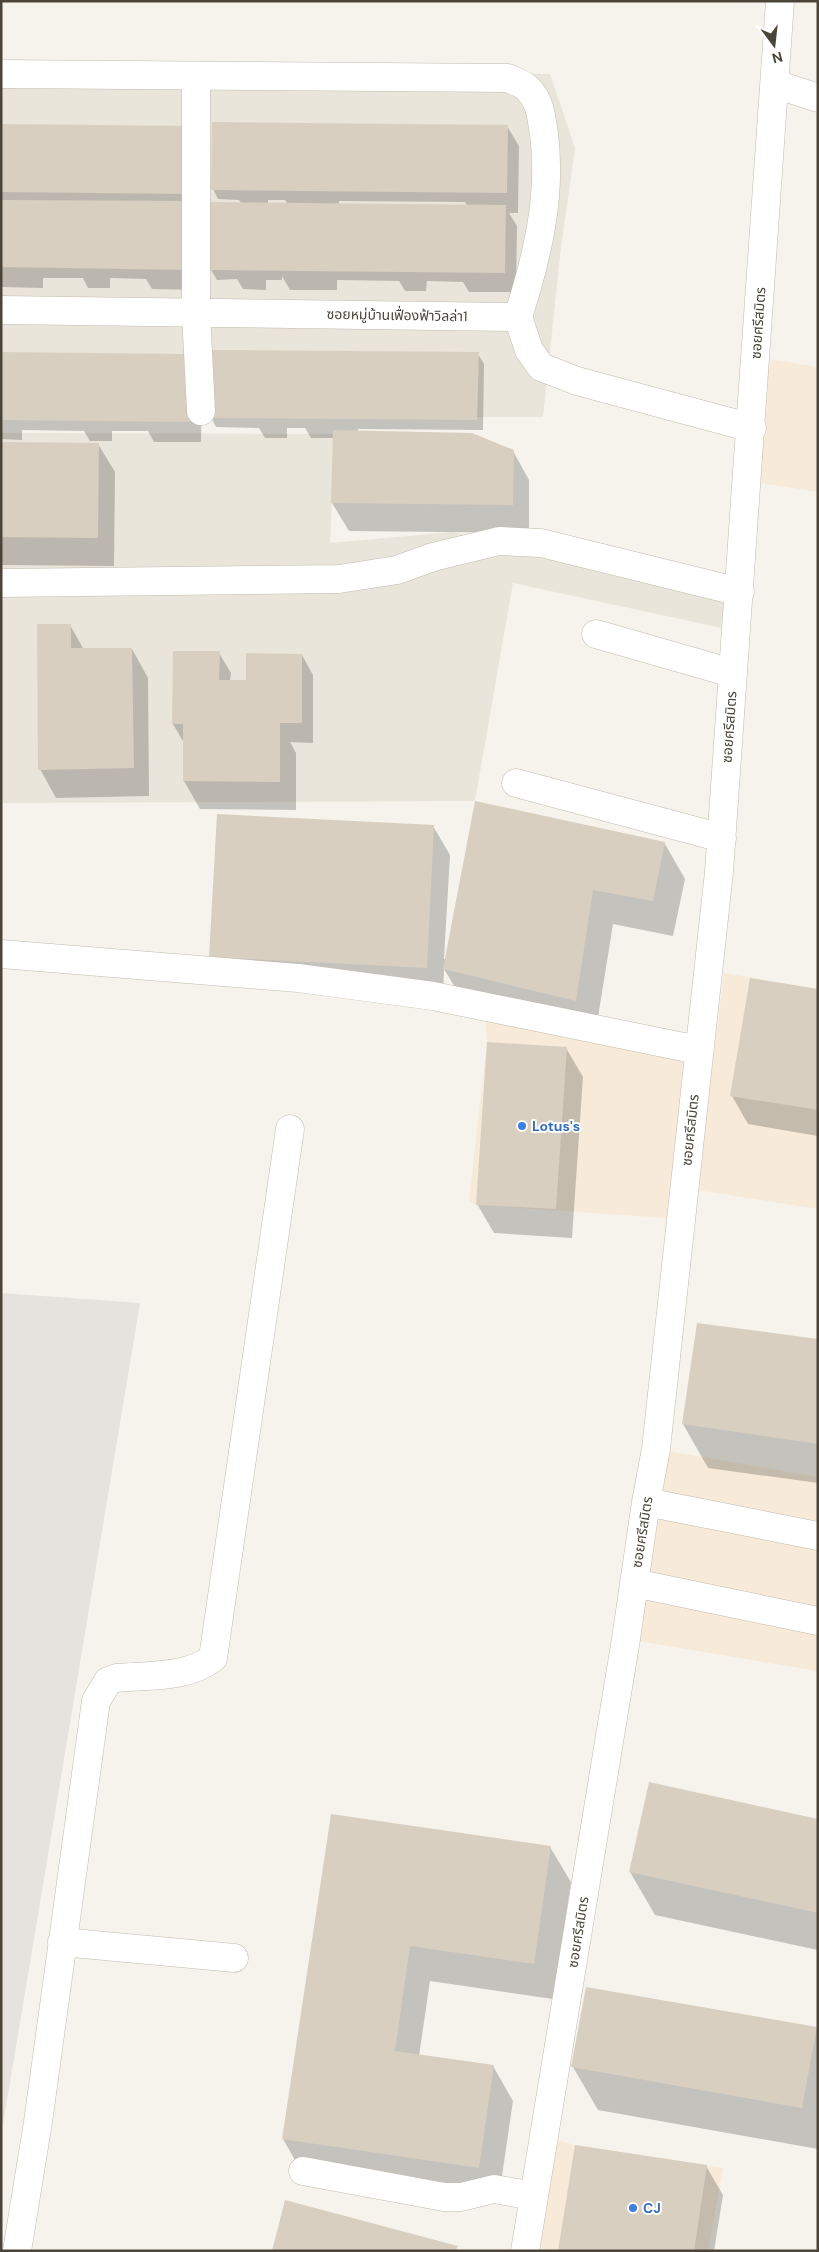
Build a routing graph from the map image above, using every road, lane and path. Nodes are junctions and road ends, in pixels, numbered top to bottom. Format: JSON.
{"nodes":[{"id":1,"x":780,"y":1,"type":"edge"},
{"id":2,"x":1,"y":74,"type":"edge"},
{"id":3,"x":196,"y":76,"type":"junction"},
{"id":4,"x":775,"y":84,"type":"junction"},
{"id":5,"x":818,"y":98,"type":"edge"},
{"id":6,"x":1,"y":310,"type":"edge"},
{"id":7,"x":196,"y":313,"type":"junction"},
{"id":8,"x":518,"y":317,"type":"junction"},
{"id":9,"x":201,"y":411,"type":"dead end"},
{"id":10,"x":752,"y":428,"type":"junction"},
{"id":11,"x":1,"y":583,"type":"edge"},
{"id":12,"x":740,"y":592,"type":"junction"},
{"id":13,"x":596,"y":634,"type":"dead end"},
{"id":14,"x":732,"y":673,"type":"junction"},
{"id":15,"x":516,"y":782,"type":"dead end"},
{"id":16,"x":722,"y":838,"type":"junction"},
{"id":17,"x":1,"y":954,"type":"edge"},
{"id":18,"x":698,"y":1050,"type":"junction"},
{"id":19,"x":290,"y":1129,"type":"dead end"},
{"id":20,"x":646,"y":1502,"type":"junction"},
{"id":21,"x":818,"y":1536,"type":"edge"},
{"id":22,"x":634,"y":1583,"type":"junction"},
{"id":23,"x":818,"y":1621,"type":"edge"},
{"id":24,"x":62,"y":1942,"type":"junction"},
{"id":25,"x":234,"y":1958,"type":"dead end"},
{"id":26,"x":303,"y":2171,"type":"dead end"},
{"id":27,"x":534,"y":2196,"type":"junction"},
{"id":28,"x":17,"y":2251,"type":"edge"},
{"id":29,"x":525,"y":2251,"type":"edge"}],
"edges":[{"from":1,"to":4,"type":"street","name":"ซอยศรีสมิตร"},
{"from":2,"to":3,"type":"street"},
{"from":3,"to":7,"type":"street"},
{"from":3,"to":8,"type":"street"},
{"from":4,"to":5,"type":"street"},
{"from":4,"to":10,"type":"street","name":"ซอยศรีสมิตร"},
{"from":6,"to":7,"type":"street","name":"ซอยหมู่บ้านเฟื่องฟ้าวิลล่า1"},
{"from":7,"to":8,"type":"street","name":"ซอยหมู่บ้านเฟื่องฟ้าวิลล่า1"},
{"from":7,"to":9,"type":"street"},
{"from":8,"to":10,"type":"street"},
{"from":10,"to":12,"type":"street","name":"ซอยศรีสมิตร"},
{"from":11,"to":12,"type":"street"},
{"from":12,"to":14,"type":"street","name":"ซอยศรีสมิตร"},
{"from":13,"to":14,"type":"street"},
{"from":14,"to":16,"type":"street","name":"ซอยศรีสมิตร"},
{"from":15,"to":16,"type":"street"},
{"from":16,"to":18,"type":"street","name":"ซอยศรีสมิตร"},
{"from":17,"to":18,"type":"street"},
{"from":18,"to":20,"type":"street","name":"ซอยศรีสมิตร"},
{"from":19,"to":24,"type":"street"},
{"from":20,"to":21,"type":"street"},
{"from":20,"to":22,"type":"street","name":"ซอยศรีสมิตร"},
{"from":22,"to":23,"type":"street"},
{"from":22,"to":27,"type":"street","name":"ซอยศรีสมิตร"},
{"from":24,"to":25,"type":"street"},
{"from":24,"to":28,"type":"street"},
{"from":26,"to":27,"type":"street"},
{"from":27,"to":29,"type":"street","name":"ซอยศรีสมิตร"}]}
